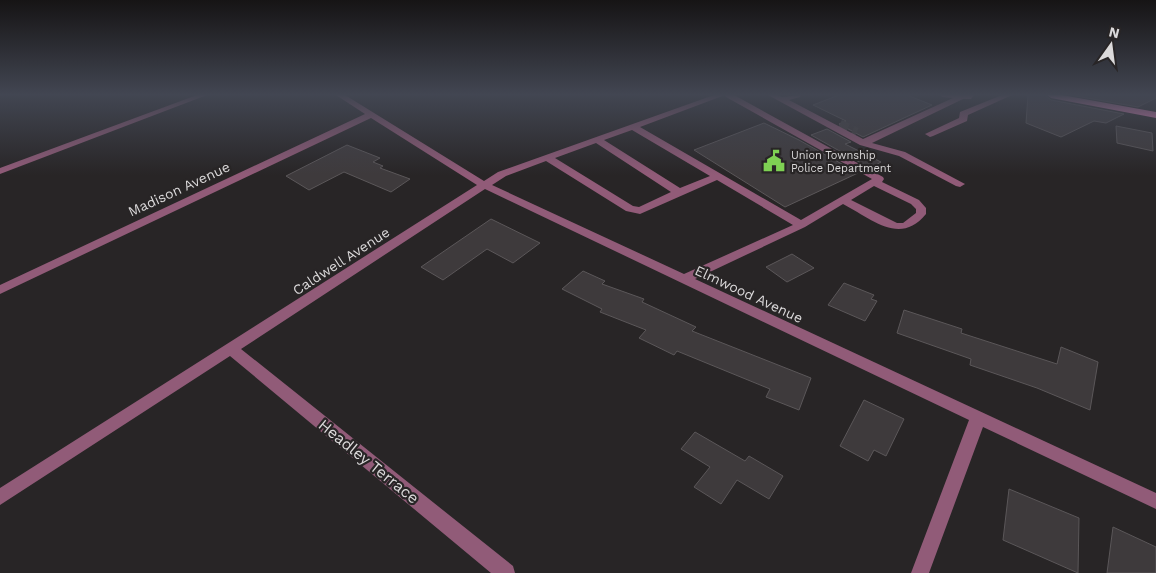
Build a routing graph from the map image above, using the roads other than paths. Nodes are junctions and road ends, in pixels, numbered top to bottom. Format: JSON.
{"nodes":[{"id":1,"x":130,"y":122,"type":"edge"},
{"id":2,"x":356,"y":122,"type":"edge"},
{"id":3,"x":381,"y":122,"type":"edge"},
{"id":4,"x":644,"y":122,"type":"edge"},
{"id":5,"x":776,"y":122,"type":"edge"},
{"id":6,"x":824,"y":122,"type":"edge"},
{"id":7,"x":835,"y":122,"type":"edge"},
{"id":8,"x":902,"y":122,"type":"edge"},
{"id":9,"x":958,"y":122,"type":"edge"},
{"id":10,"x":840,"y":124,"type":"tunnel mouth"},
{"id":11,"x":632,"y":126,"type":"junction"},
{"id":12,"x":930,"y":134,"type":"dead end"},
{"id":13,"x":596,"y":139,"type":"junction"},
{"id":14,"x":860,"y":139,"type":"junction"},
{"id":15,"x":546,"y":157,"type":"junction"},
{"id":16,"x":0,"y":171,"type":"edge"},
{"id":17,"x":716,"y":177,"type":"junction"},
{"id":18,"x":876,"y":180,"type":"junction"},
{"id":19,"x":960,"y":184,"type":"dead end"},
{"id":20,"x":484,"y":185,"type":"junction"},
{"id":21,"x":679,"y":192,"type":"junction"},
{"id":22,"x":843,"y":200,"type":"junction"},
{"id":23,"x":801,"y":225,"type":"junction"},
{"id":24,"x":684,"y":279,"type":"junction"},
{"id":25,"x":0,"y":290,"type":"edge"},
{"id":26,"x":232,"y":350,"type":"junction"},
{"id":27,"x":978,"y":418,"type":"junction"},
{"id":28,"x":0,"y":497,"type":"edge"},
{"id":29,"x":1156,"y":501,"type":"edge"},
{"id":30,"x":506,"y":573,"type":"edge"},
{"id":31,"x":920,"y":573,"type":"edge"}],
"edges":[{"from":1,"to":16,"type":"street"},
{"from":2,"to":25,"type":"street","name":"Madison Avenue"},
{"from":3,"to":20,"type":"street","name":"Elmwood Avenue"},
{"from":4,"to":11,"type":"street","name":"Caldwell Avenue"},
{"from":5,"to":18,"type":"street"},
{"from":6,"to":14,"type":"street"},
{"from":7,"to":10,"type":"street"},
{"from":8,"to":14,"type":"street"},
{"from":9,"to":12,"type":"street"},
{"from":11,"to":13,"type":"street","name":"Caldwell Avenue"},
{"from":11,"to":17,"type":"street"},
{"from":13,"to":15,"type":"street","name":"Caldwell Avenue"},
{"from":13,"to":21,"type":"street"},
{"from":14,"to":19,"type":"street"},
{"from":15,"to":20,"type":"street","name":"Caldwell Avenue"},
{"from":15,"to":21,"type":"street"},
{"from":17,"to":21,"type":"street"},
{"from":17,"to":23,"type":"street"},
{"from":18,"to":22,"type":"street"},
{"from":18,"to":22,"type":"street"},
{"from":20,"to":24,"type":"street","name":"Elmwood Avenue"},
{"from":20,"to":26,"type":"street","name":"Caldwell Avenue"},
{"from":22,"to":23,"type":"street"},
{"from":23,"to":24,"type":"street"},
{"from":24,"to":27,"type":"street","name":"Elmwood Avenue"},
{"from":26,"to":28,"type":"street","name":"Caldwell Avenue"},
{"from":26,"to":30,"type":"street","name":"Headley Terrace"},
{"from":27,"to":29,"type":"street","name":"Elmwood Avenue"},
{"from":27,"to":31,"type":"street"}]}
